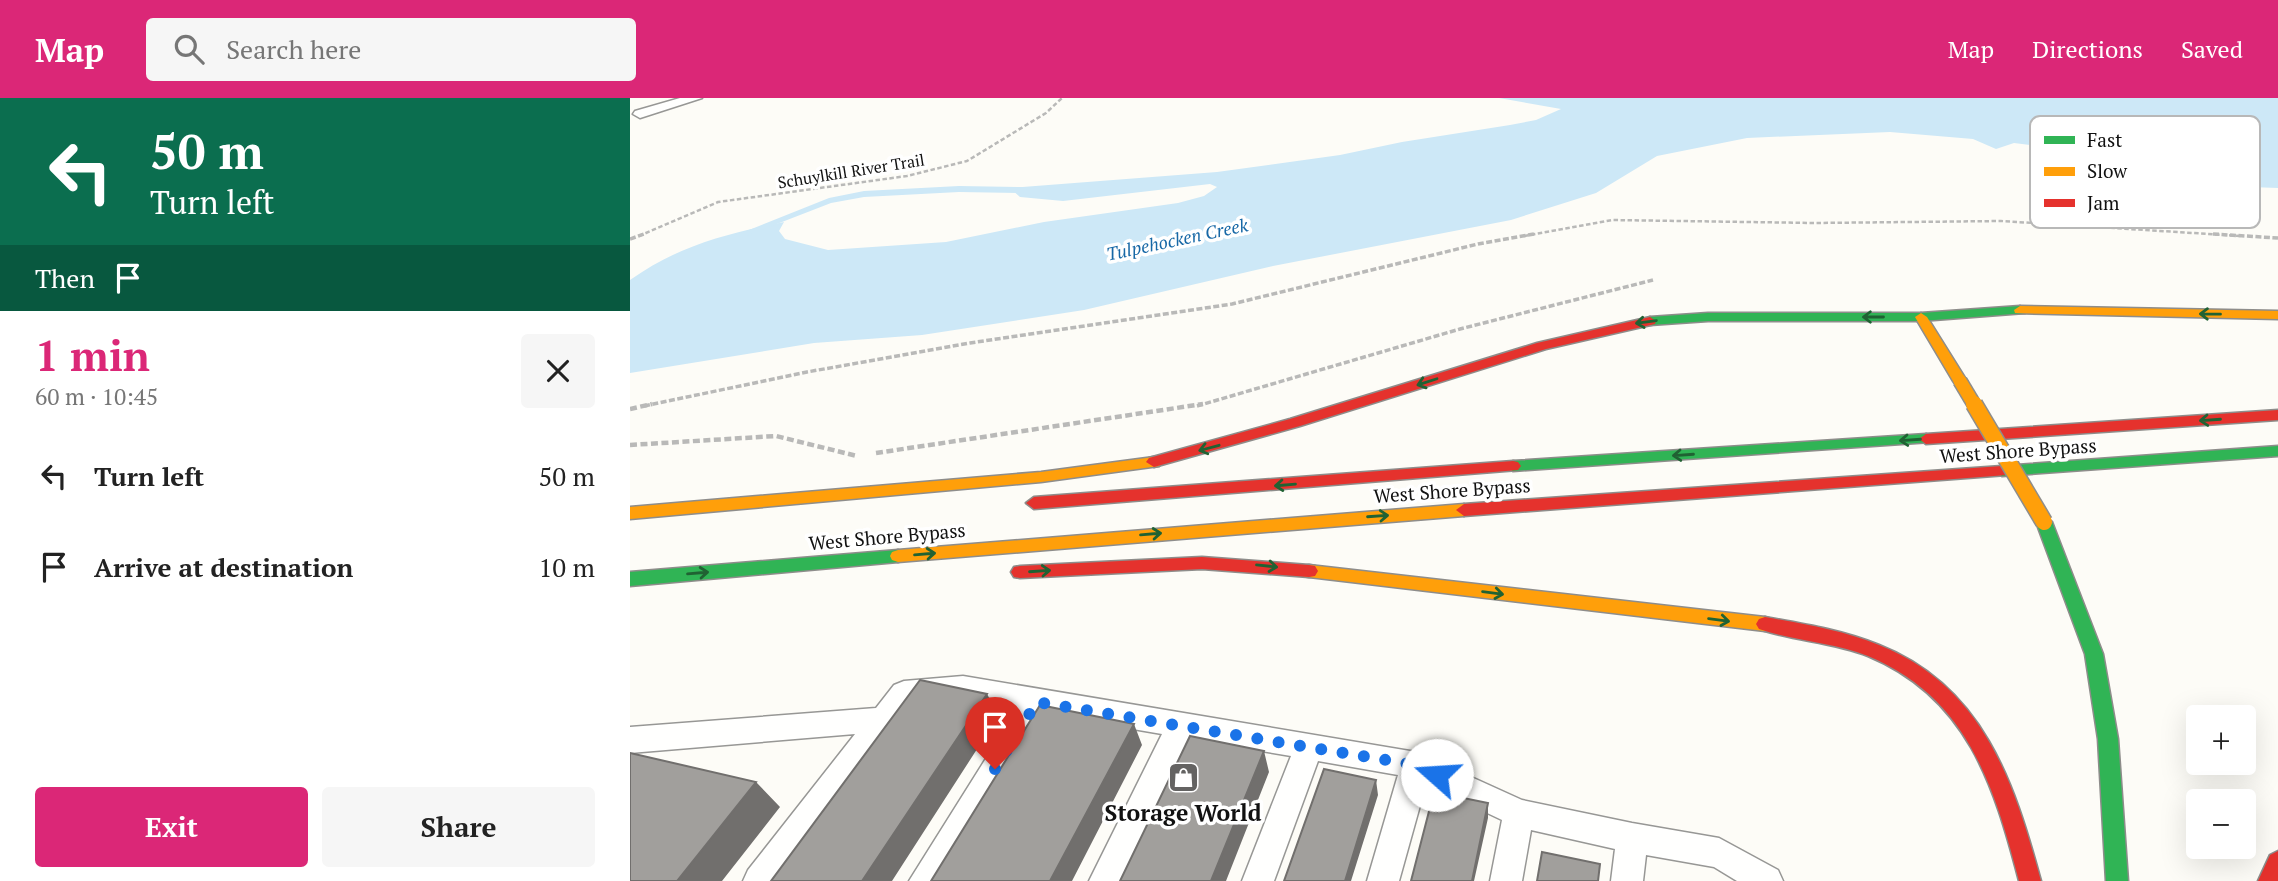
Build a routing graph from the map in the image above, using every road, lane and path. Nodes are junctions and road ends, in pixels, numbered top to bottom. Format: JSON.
{"nodes":[{"id":1,"x":695,"y":98,"type":"edge"},
{"id":2,"x":1062,"y":98,"type":"edge"},
{"id":3,"x":640,"y":114,"type":"dead end"},
{"id":4,"x":2030,"y":223,"type":"edge"},
{"id":5,"x":2115,"y":228,"type":"edge"},
{"id":6,"x":2278,"y":238,"type":"edge"},
{"id":7,"x":630,"y":239,"type":"edge"},
{"id":8,"x":1653,"y":280,"type":"dead end"},
{"id":9,"x":2278,"y":315,"type":"edge"},
{"id":10,"x":1921,"y":317,"type":"junction"},
{"id":11,"x":630,"y":409,"type":"edge"},
{"id":12,"x":2278,"y":415,"type":"edge"},
{"id":13,"x":630,"y":445,"type":"edge"},
{"id":14,"x":2278,"y":451,"type":"edge"},
{"id":15,"x":871,"y":454,"type":"dead end"},
{"id":16,"x":858,"y":456,"type":"dead end"},
{"id":17,"x":1021,"y":503,"type":"dead end"},
{"id":18,"x":630,"y":513,"type":"edge"},
{"id":19,"x":1000,"y":573,"type":"dead end"},
{"id":20,"x":630,"y":579,"type":"edge"},
{"id":21,"x":1037,"y":702,"type":"junction"},
{"id":22,"x":883,"y":720,"type":"junction"},
{"id":23,"x":1181,"y":726,"type":"junction"},
{"id":24,"x":630,"y":740,"type":"edge"},
{"id":25,"x":1308,"y":747,"type":"junction"},
{"id":26,"x":1416,"y":765,"type":"junction"},
{"id":27,"x":1519,"y":813,"type":"junction"},
{"id":28,"x":1632,"y":838,"type":"junction"},
{"id":29,"x":2278,"y":862,"type":"edge"},
{"id":30,"x":759,"y":881,"type":"edge"},
{"id":31,"x":925,"y":881,"type":"edge"},
{"id":32,"x":1105,"y":881,"type":"edge"},
{"id":33,"x":1258,"y":881,"type":"edge"},
{"id":34,"x":1383,"y":881,"type":"edge"},
{"id":35,"x":1506,"y":881,"type":"edge"},
{"id":36,"x":1627,"y":881,"type":"edge"},
{"id":37,"x":1767,"y":881,"type":"edge"},
{"id":38,"x":2030,"y":881,"type":"edge"},
{"id":39,"x":2117,"y":881,"type":"edge"},
{"id":40,"x":2269,"y":881,"type":"edge"}],
"edges":[{"from":1,"to":3,"type":"lane"},
{"from":2,"to":7,"type":"path","name":"Schuylkill River Trail"},
{"from":4,"to":11,"type":"path"},
{"from":5,"to":6,"type":"path"},
{"from":8,"to":15,"type":"path"},
{"from":9,"to":10,"type":"main road","one_way":true},
{"from":10,"to":18,"type":"main road","one_way":true},
{"from":10,"to":39,"type":"main road","bridge":true},
{"from":12,"to":17,"type":"main road","name":"West Shore Bypass","one_way":true},
{"from":13,"to":16,"type":"path"},
{"from":20,"to":14,"type":"main road","name":"West Shore Bypass","one_way":true},
{"from":19,"to":38,"type":"main road","one_way":true},
{"from":21,"to":22,"type":"lane"},
{"from":21,"to":23,"type":"lane"},
{"from":21,"to":31,"type":"lane"},
{"from":22,"to":24,"type":"lane"},
{"from":22,"to":30,"type":"lane"},
{"from":23,"to":25,"type":"lane"},
{"from":23,"to":32,"type":"lane"},
{"from":25,"to":26,"type":"lane"},
{"from":25,"to":33,"type":"lane"},
{"from":26,"to":27,"type":"lane"},
{"from":26,"to":34,"type":"lane"},
{"from":27,"to":28,"type":"lane"},
{"from":27,"to":35,"type":"lane"},
{"from":28,"to":36,"type":"lane"},
{"from":28,"to":37,"type":"lane"},
{"from":29,"to":40,"type":"main road"}]}
